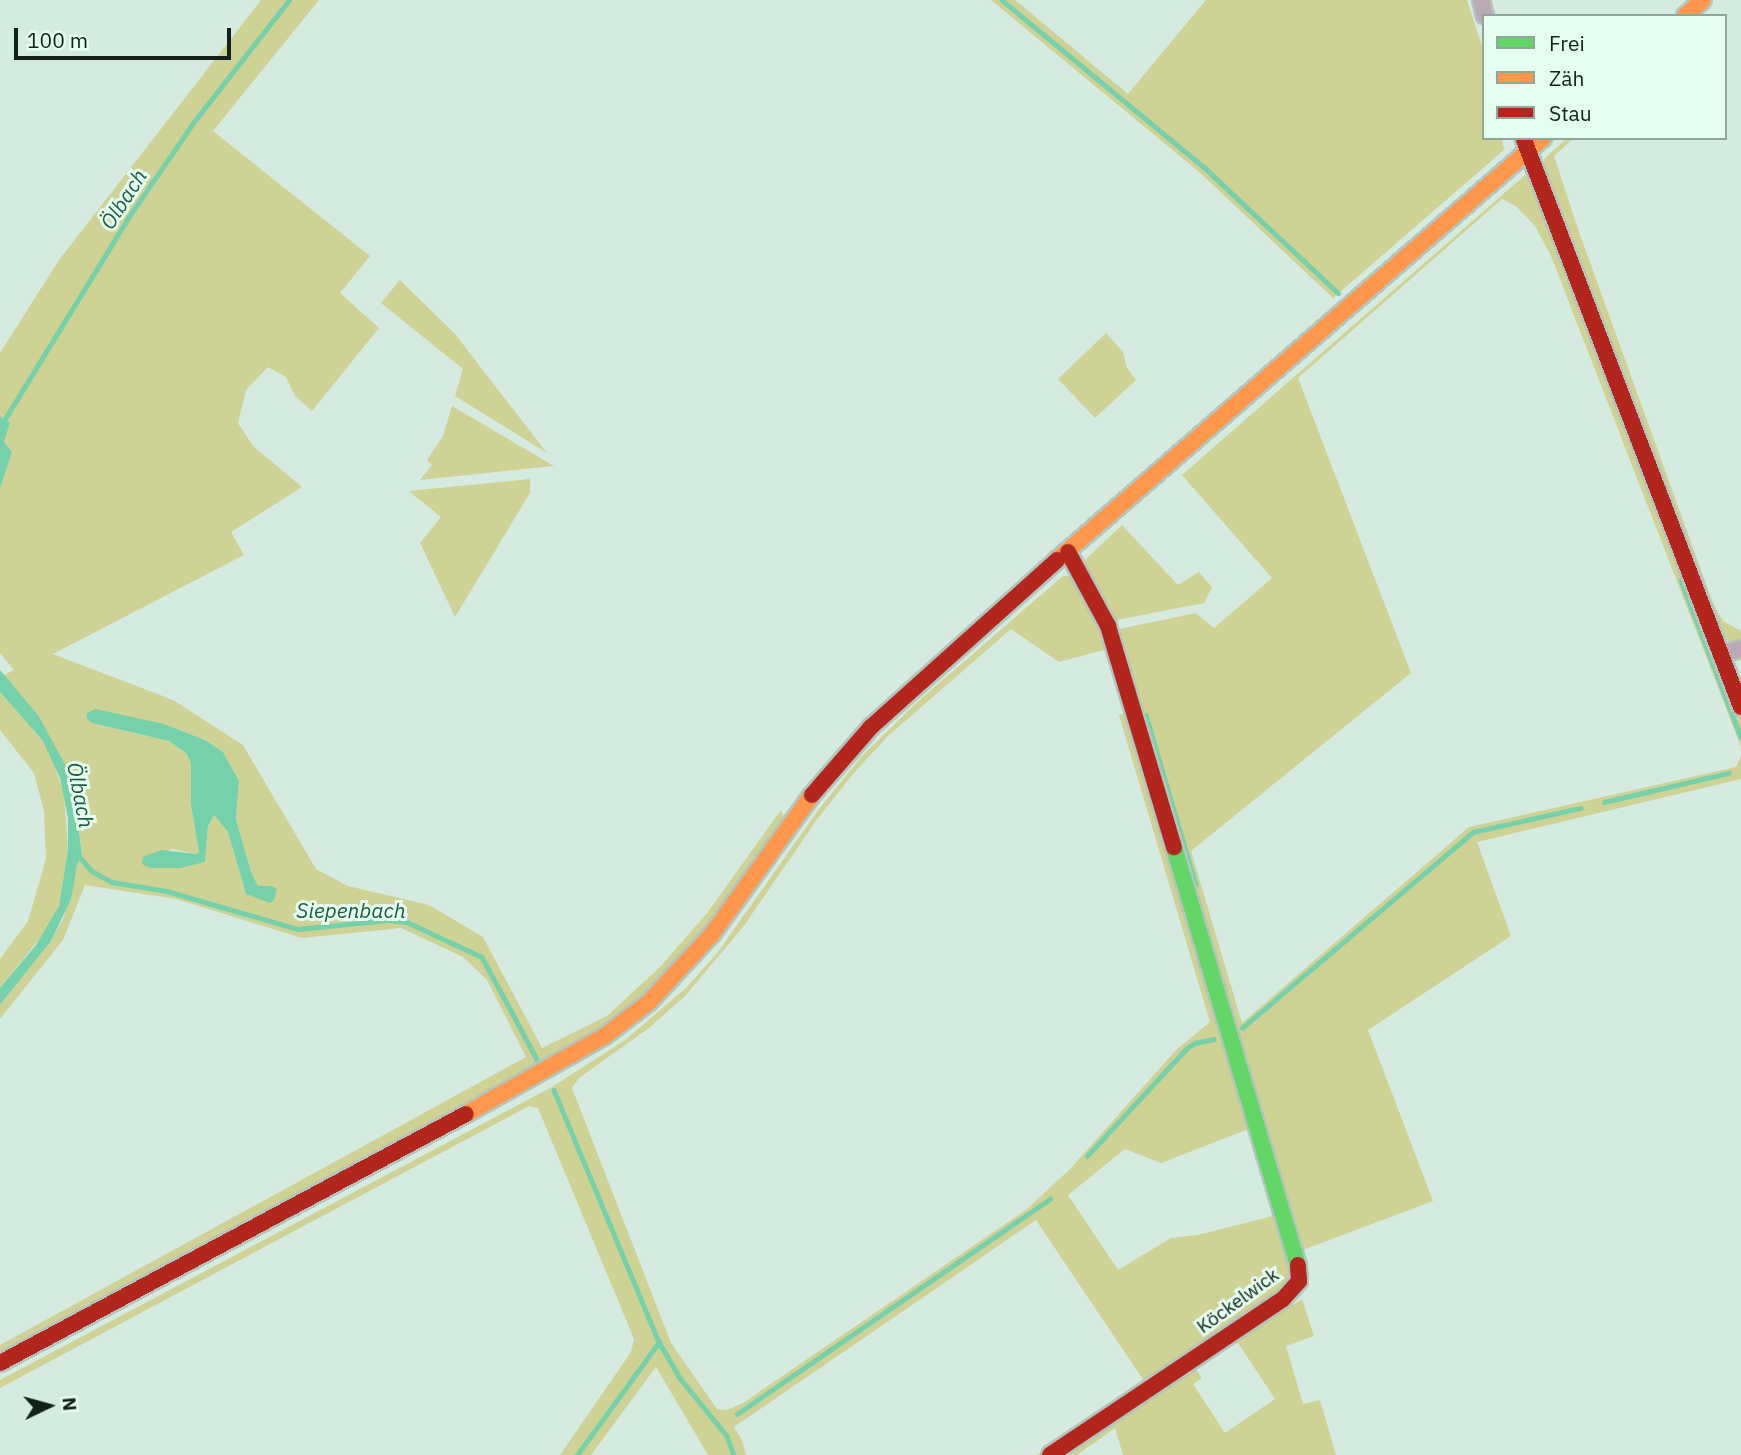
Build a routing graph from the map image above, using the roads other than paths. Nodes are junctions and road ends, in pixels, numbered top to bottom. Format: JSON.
{"nodes":[{"id":1,"x":1703,"y":0,"type":"edge"},
{"id":2,"x":1687,"y":14,"type":"edge"},
{"id":3,"x":1525,"y":145,"type":"edge"},
{"id":4,"x":1068,"y":552,"type":"junction"},
{"id":5,"x":1741,"y":649,"type":"edge"},
{"id":6,"x":1721,"y":654,"type":"junction"},
{"id":7,"x":1741,"y":707,"type":"edge"},
{"id":8,"x":0,"y":1363,"type":"edge"},
{"id":9,"x":1050,"y":1455,"type":"edge"}],
"edges":[{"from":1,"to":2,"type":"main road"},
{"from":3,"to":4,"type":"main road"},
{"from":3,"to":6,"type":"main road"},
{"from":4,"to":8,"type":"main road"},
{"from":4,"to":9,"type":"main road","name":"Köckelwick"},
{"from":5,"to":6,"type":"street"},
{"from":6,"to":7,"type":"main road"}]}
